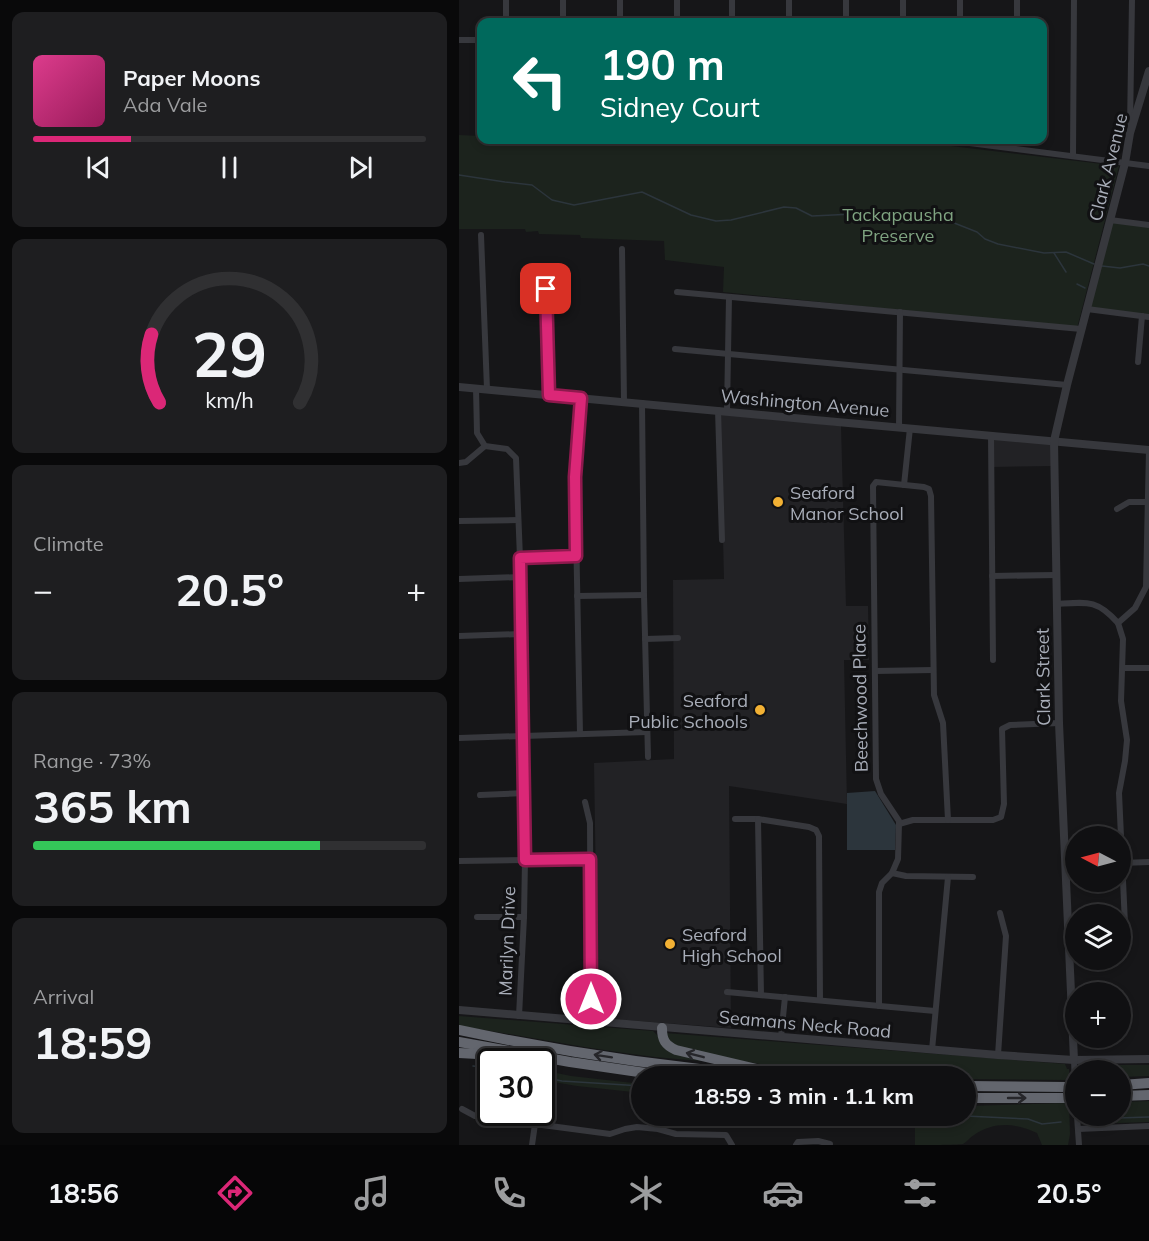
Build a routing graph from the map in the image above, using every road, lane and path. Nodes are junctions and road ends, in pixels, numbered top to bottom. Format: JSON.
{"nodes":[{"id":1,"x":506,"y":0,"type":"edge"},
{"id":2,"x":563,"y":0,"type":"edge"},
{"id":3,"x":620,"y":0,"type":"edge"},
{"id":4,"x":677,"y":0,"type":"edge"},
{"id":5,"x":732,"y":0,"type":"edge"},
{"id":6,"x":789,"y":0,"type":"edge"},
{"id":7,"x":846,"y":0,"type":"edge"},
{"id":8,"x":903,"y":0,"type":"edge"},
{"id":9,"x":960,"y":0,"type":"edge"},
{"id":10,"x":1017,"y":0,"type":"edge"},
{"id":11,"x":1074,"y":0,"type":"edge"},
{"id":12,"x":1132,"y":0,"type":"edge"},
{"id":13,"x":506,"y":18,"type":"edge"},
{"id":14,"x":563,"y":18,"type":"edge"},
{"id":15,"x":620,"y":18,"type":"edge"},
{"id":16,"x":677,"y":18,"type":"edge"},
{"id":17,"x":732,"y":18,"type":"edge"},
{"id":18,"x":789,"y":18,"type":"edge"},
{"id":19,"x":846,"y":18,"type":"edge"},
{"id":20,"x":903,"y":18,"type":"edge"},
{"id":21,"x":960,"y":18,"type":"edge"},
{"id":22,"x":1017,"y":18,"type":"edge"},
{"id":23,"x":459,"y":40,"type":"edge"},
{"id":24,"x":477,"y":40,"type":"edge"},
{"id":25,"x":1149,"y":71,"type":"edge"},
{"id":26,"x":1130,"y":134,"type":"junction"},
{"id":27,"x":987,"y":144,"type":"edge"},
{"id":28,"x":1016,"y":144,"type":"edge"},
{"id":29,"x":1015,"y":148,"type":"junction"},
{"id":30,"x":1073,"y":155,"type":"junction"},
{"id":31,"x":1125,"y":163,"type":"junction"},
{"id":32,"x":1149,"y":166,"type":"edge"},
{"id":33,"x":1110,"y":220,"type":"junction"},
{"id":34,"x":1149,"y":225,"type":"edge"},
{"id":35,"x":481,"y":235,"type":"dead end"},
{"id":36,"x":622,"y":249,"type":"dead end"},
{"id":37,"x":1097,"y":270,"type":"joint"},
{"id":38,"x":549,"y":274,"type":"dead end"},
{"id":39,"x":677,"y":292,"type":"dead end"},
{"id":40,"x":729,"y":297,"type":"junction"},
{"id":41,"x":1087,"y":309,"type":"junction"},
{"id":42,"x":900,"y":312,"type":"junction"},
{"id":43,"x":1146,"y":316,"type":"edge"},
{"id":44,"x":1081,"y":329,"type":"junction"},
{"id":45,"x":675,"y":349,"type":"dead end"},
{"id":46,"x":728,"y":354,"type":"junction"},
{"id":47,"x":1138,"y":362,"type":"dead end"},
{"id":48,"x":899,"y":369,"type":"junction"},
{"id":49,"x":1067,"y":385,"type":"junction"},
{"id":50,"x":459,"y":387,"type":"edge"},
{"id":51,"x":476,"y":388,"type":"junction"},
{"id":52,"x":487,"y":389,"type":"junction"},
{"id":53,"x":549,"y":395,"type":"junction"},
{"id":54,"x":581,"y":398,"type":"junction"},
{"id":55,"x":624,"y":401,"type":"junction"},
{"id":56,"x":642,"y":403,"type":"junction"},
{"id":57,"x":718,"y":410,"type":"junction"},
{"id":58,"x":727,"y":411,"type":"junction"},
{"id":59,"x":899,"y":427,"type":"junction"},
{"id":60,"x":910,"y":428,"type":"junction"},
{"id":61,"x":991,"y":435,"type":"junction"},
{"id":62,"x":1054,"y":441,"type":"junction"},
{"id":63,"x":485,"y":446,"type":"junction"},
{"id":64,"x":1149,"y":450,"type":"edge"},
{"id":65,"x":459,"y":463,"type":"edge"},
{"id":66,"x":904,"y":485,"type":"junction"},
{"id":67,"x":1148,"y":502,"type":"edge"},
{"id":68,"x":1117,"y":509,"type":"dead end"},
{"id":69,"x":519,"y":520,"type":"junction"},
{"id":70,"x":459,"y":521,"type":"edge"},
{"id":71,"x":722,"y":540,"type":"dead end"},
{"id":72,"x":576,"y":556,"type":"junction"},
{"id":73,"x":520,"y":558,"type":"junction"},
{"id":74,"x":1056,"y":575,"type":"junction"},
{"id":75,"x":992,"y":576,"type":"junction"},
{"id":76,"x":520,"y":577,"type":"junction"},
{"id":77,"x":459,"y":579,"type":"edge"},
{"id":78,"x":644,"y":595,"type":"junction"},
{"id":79,"x":577,"y":596,"type":"junction"},
{"id":80,"x":1056,"y":604,"type":"junction"},
{"id":81,"x":1118,"y":623,"type":"junction"},
{"id":82,"x":521,"y":634,"type":"junction"},
{"id":83,"x":459,"y":636,"type":"edge"},
{"id":84,"x":678,"y":638,"type":"dead end"},
{"id":85,"x":645,"y":639,"type":"junction"},
{"id":86,"x":993,"y":660,"type":"dead end"},
{"id":87,"x":1123,"y":668,"type":"junction"},
{"id":88,"x":1149,"y":668,"type":"edge"},
{"id":89,"x":933,"y":670,"type":"junction"},
{"id":90,"x":875,"y":671,"type":"junction"},
{"id":91,"x":1059,"y":723,"type":"junction"},
{"id":92,"x":647,"y":732,"type":"junction"},
{"id":93,"x":580,"y":734,"type":"junction"},
{"id":94,"x":523,"y":736,"type":"junction"},
{"id":95,"x":459,"y":738,"type":"edge"},
{"id":96,"x":648,"y":757,"type":"dead end"},
{"id":97,"x":524,"y":794,"type":"junction"},
{"id":98,"x":480,"y":795,"type":"dead end"},
{"id":99,"x":585,"y":802,"type":"dead end"},
{"id":100,"x":735,"y":819,"type":"dead end"},
{"id":101,"x":758,"y":819,"type":"junction"},
{"id":102,"x":948,"y":820,"type":"junction"},
{"id":103,"x":899,"y":824,"type":"junction"},
{"id":104,"x":1120,"y":826,"type":"edge"},
{"id":105,"x":590,"y":859,"type":"junction"},
{"id":106,"x":525,"y":860,"type":"junction"},
{"id":107,"x":459,"y":861,"type":"edge"},
{"id":108,"x":1149,"y":862,"type":"edge"},
{"id":109,"x":1131,"y":863,"type":"edge"},
{"id":110,"x":1065,"y":865,"type":"edge"},
{"id":111,"x":892,"y":873,"type":"junction"},
{"id":112,"x":948,"y":877,"type":"junction"},
{"id":113,"x":973,"y":877,"type":"dead end"},
{"id":114,"x":1066,"y":892,"type":"edge"},
{"id":115,"x":1001,"y":913,"type":"dead end"},
{"id":116,"x":477,"y":917,"type":"dead end"},
{"id":117,"x":525,"y":917,"type":"junction"},
{"id":118,"x":727,"y":992,"type":"dead end"},
{"id":119,"x":761,"y":995,"type":"junction"},
{"id":120,"x":785,"y":997,"type":"junction"},
{"id":121,"x":820,"y":1000,"type":"junction"},
{"id":122,"x":879,"y":1006,"type":"junction"},
{"id":123,"x":459,"y":1010,"type":"edge"},
{"id":124,"x":935,"y":1011,"type":"junction"},
{"id":125,"x":519,"y":1016,"type":"junction"},
{"id":126,"x":591,"y":1022,"type":"junction"},
{"id":127,"x":662,"y":1028,"type":"junction"},
{"id":128,"x":459,"y":1030,"type":"edge"},
{"id":129,"x":781,"y":1037,"type":"junction"},
{"id":130,"x":459,"y":1042,"type":"edge"},
{"id":131,"x":931,"y":1050,"type":"junction"},
{"id":132,"x":459,"y":1053,"type":"edge"},
{"id":133,"x":998,"y":1055,"type":"junction"},
{"id":134,"x":1149,"y":1059,"type":"edge"},
{"id":135,"x":1074,"y":1060,"type":"junction"},
{"id":136,"x":570,"y":1062,"type":"junction"},
{"id":137,"x":675,"y":1066,"type":"edge"},
{"id":138,"x":745,"y":1066,"type":"edge"},
{"id":139,"x":631,"y":1071,"type":"edge"},
{"id":140,"x":1149,"y":1083,"type":"edge"},
{"id":141,"x":1131,"y":1084,"type":"edge"},
{"id":142,"x":976,"y":1086,"type":"edge"},
{"id":143,"x":1065,"y":1091,"type":"edge"},
{"id":144,"x":1065,"y":1091,"type":"edge"},
{"id":145,"x":1149,"y":1095,"type":"edge"},
{"id":146,"x":1131,"y":1096,"type":"edge"},
{"id":147,"x":976,"y":1097,"type":"edge"},
{"id":148,"x":462,"y":1109,"type":"dead end"},
{"id":149,"x":477,"y":1116,"type":"edge"},
{"id":150,"x":535,"y":1126,"type":"edge"},
{"id":151,"x":550,"y":1126,"type":"edge"},
{"id":152,"x":1078,"y":1126,"type":"edge"},
{"id":153,"x":1149,"y":1126,"type":"edge"},
{"id":154,"x":1078,"y":1129,"type":"junction"},
{"id":155,"x":830,"y":1144,"type":"edge"},
{"id":156,"x":533,"y":1145,"type":"edge"},
{"id":157,"x":732,"y":1145,"type":"edge"},
{"id":158,"x":796,"y":1145,"type":"edge"},
{"id":159,"x":1079,"y":1145,"type":"edge"}],
"edges":[{"from":1,"to":13,"type":"street"},
{"from":2,"to":14,"type":"street"},
{"from":3,"to":15,"type":"street"},
{"from":4,"to":16,"type":"street"},
{"from":5,"to":17,"type":"street"},
{"from":6,"to":18,"type":"street"},
{"from":7,"to":19,"type":"street"},
{"from":8,"to":20,"type":"street"},
{"from":9,"to":21,"type":"street"},
{"from":10,"to":22,"type":"street"},
{"from":11,"to":30,"type":"street"},
{"from":12,"to":26,"type":"street"},
{"from":23,"to":24,"type":"street"},
{"from":25,"to":26,"type":"street","name":"Clark Avenue"},
{"from":26,"to":31,"type":"street","name":"Clark Avenue"},
{"from":27,"to":29,"type":"street"},
{"from":28,"to":29,"type":"street"},
{"from":29,"to":30,"type":"street"},
{"from":30,"to":31,"type":"street"},
{"from":31,"to":32,"type":"street"},
{"from":31,"to":33,"type":"street","name":"Clark Avenue"},
{"from":33,"to":34,"type":"street"},
{"from":33,"to":37,"type":"street","name":"Clark Avenue"},
{"from":35,"to":52,"type":"street"},
{"from":36,"to":55,"type":"street"},
{"from":37,"to":41,"type":"street","name":"Clark Street"},
{"from":38,"to":53,"type":"street"},
{"from":39,"to":40,"type":"street"},
{"from":40,"to":42,"type":"street"},
{"from":40,"to":46,"type":"street"},
{"from":41,"to":43,"type":"street"},
{"from":41,"to":44,"type":"street","name":"Clark Street"},
{"from":42,"to":44,"type":"street"},
{"from":42,"to":48,"type":"street"},
{"from":43,"to":47,"type":"street"},
{"from":44,"to":49,"type":"street","name":"Clark Street"},
{"from":45,"to":46,"type":"street"},
{"from":46,"to":48,"type":"street"},
{"from":46,"to":58,"type":"street"},
{"from":48,"to":49,"type":"street"},
{"from":48,"to":59,"type":"street"},
{"from":49,"to":62,"type":"street","name":"Clark Street"},
{"from":50,"to":51,"type":"street","name":"Washington Avenue"},
{"from":51,"to":52,"type":"street","name":"Washington Avenue"},
{"from":51,"to":63,"type":"street"},
{"from":52,"to":53,"type":"street","name":"Washington Avenue"},
{"from":53,"to":54,"type":"street","name":"Washington Avenue"},
{"from":54,"to":55,"type":"street","name":"Washington Avenue"},
{"from":54,"to":72,"type":"street"},
{"from":55,"to":56,"type":"street","name":"Washington Avenue"},
{"from":56,"to":57,"type":"street","name":"Washington Avenue"},
{"from":56,"to":78,"type":"street"},
{"from":57,"to":58,"type":"street","name":"Washington Avenue"},
{"from":57,"to":71,"type":"street"},
{"from":58,"to":59,"type":"street","name":"Washington Avenue"},
{"from":59,"to":60,"type":"street","name":"Washington Avenue"},
{"from":60,"to":61,"type":"street","name":"Washington Avenue"},
{"from":60,"to":66,"type":"street"},
{"from":61,"to":62,"type":"street","name":"Washington Avenue"},
{"from":61,"to":75,"type":"street"},
{"from":62,"to":64,"type":"street","name":"Washington Avenue"},
{"from":62,"to":74,"type":"street","name":"Clark Street"},
{"from":63,"to":65,"type":"street"},
{"from":63,"to":69,"type":"street","name":"Marilyn Drive"},
{"from":64,"to":67,"type":"street"},
{"from":66,"to":89,"type":"street"},
{"from":66,"to":90,"type":"street","name":"Beechwood Place"},
{"from":67,"to":68,"type":"street"},
{"from":67,"to":81,"type":"street"},
{"from":69,"to":70,"type":"street"},
{"from":69,"to":73,"type":"street","name":"Marilyn Drive"},
{"from":72,"to":73,"type":"street"},
{"from":72,"to":79,"type":"street"},
{"from":73,"to":76,"type":"street","name":"Marilyn Drive"},
{"from":74,"to":75,"type":"street"},
{"from":74,"to":80,"type":"street","name":"Clark Street"},
{"from":75,"to":86,"type":"street"},
{"from":76,"to":77,"type":"street"},
{"from":76,"to":82,"type":"street","name":"Marilyn Drive"},
{"from":78,"to":79,"type":"street"},
{"from":78,"to":85,"type":"street"},
{"from":79,"to":93,"type":"street"},
{"from":80,"to":81,"type":"street"},
{"from":80,"to":91,"type":"street","name":"Clark Street"},
{"from":81,"to":87,"type":"street"},
{"from":82,"to":83,"type":"street"},
{"from":82,"to":94,"type":"street","name":"Marilyn Drive"},
{"from":84,"to":85,"type":"street"},
{"from":85,"to":92,"type":"street"},
{"from":87,"to":88,"type":"street"},
{"from":87,"to":104,"type":"street"},
{"from":89,"to":90,"type":"street"},
{"from":89,"to":102,"type":"street"},
{"from":90,"to":103,"type":"street","name":"Beechwood Place"},
{"from":91,"to":102,"type":"street"},
{"from":91,"to":110,"type":"street","name":"Clark Street"},
{"from":92,"to":93,"type":"street"},
{"from":92,"to":96,"type":"street"},
{"from":93,"to":94,"type":"street"},
{"from":94,"to":95,"type":"street"},
{"from":94,"to":97,"type":"street","name":"Marilyn Drive"},
{"from":97,"to":98,"type":"street"},
{"from":97,"to":106,"type":"street","name":"Marilyn Drive"},
{"from":99,"to":105,"type":"street"},
{"from":100,"to":101,"type":"street"},
{"from":101,"to":119,"type":"street"},
{"from":101,"to":121,"type":"street"},
{"from":102,"to":103,"type":"street"},
{"from":103,"to":111,"type":"street"},
{"from":105,"to":106,"type":"street"},
{"from":105,"to":126,"type":"street"},
{"from":106,"to":107,"type":"street"},
{"from":106,"to":117,"type":"street","name":"Marilyn Drive"},
{"from":108,"to":109,"type":"street"},
{"from":111,"to":112,"type":"street"},
{"from":111,"to":122,"type":"street"},
{"from":112,"to":113,"type":"street"},
{"from":112,"to":124,"type":"street"},
{"from":114,"to":135,"type":"street","name":"Clark Street"},
{"from":115,"to":133,"type":"street"},
{"from":116,"to":117,"type":"street"},
{"from":117,"to":125,"type":"street","name":"Marilyn Drive"},
{"from":118,"to":119,"type":"street"},
{"from":119,"to":120,"type":"street"},
{"from":120,"to":121,"type":"street"},
{"from":120,"to":129,"type":"street"},
{"from":121,"to":122,"type":"street"},
{"from":122,"to":124,"type":"street"},
{"from":123,"to":125,"type":"street","name":"Seamans Neck Road"},
{"from":124,"to":131,"type":"street"},
{"from":125,"to":126,"type":"street","name":"Seamans Neck Road"},
{"from":126,"to":127,"type":"street","name":"Seamans Neck Road"},
{"from":127,"to":129,"type":"street","name":"Seamans Neck Road"},
{"from":138,"to":127,"type":"highway","one_way":true},
{"from":137,"to":128,"type":"highway","one_way":true},
{"from":129,"to":131,"type":"street","name":"Seamans Neck Road"},
{"from":130,"to":136,"type":"highway"},
{"from":131,"to":133,"type":"street","name":"Seamans Neck Road"},
{"from":132,"to":136,"type":"highway"},
{"from":133,"to":135,"type":"street","name":"Seamans Neck Road"},
{"from":134,"to":135,"type":"street","name":"Seamans Neck Road"},
{"from":136,"to":139,"type":"highway"},
{"from":140,"to":141,"type":"highway"},
{"from":142,"to":143,"type":"highway"},
{"from":147,"to":144,"type":"highway","one_way":true},
{"from":145,"to":146,"type":"highway"},
{"from":148,"to":149,"type":"street"},
{"from":150,"to":156,"type":"street"},
{"from":151,"to":157,"type":"street"},
{"from":152,"to":154,"type":"street"},
{"from":153,"to":154,"type":"street"},
{"from":154,"to":159,"type":"street"},
{"from":155,"to":158,"type":"street"}]}
